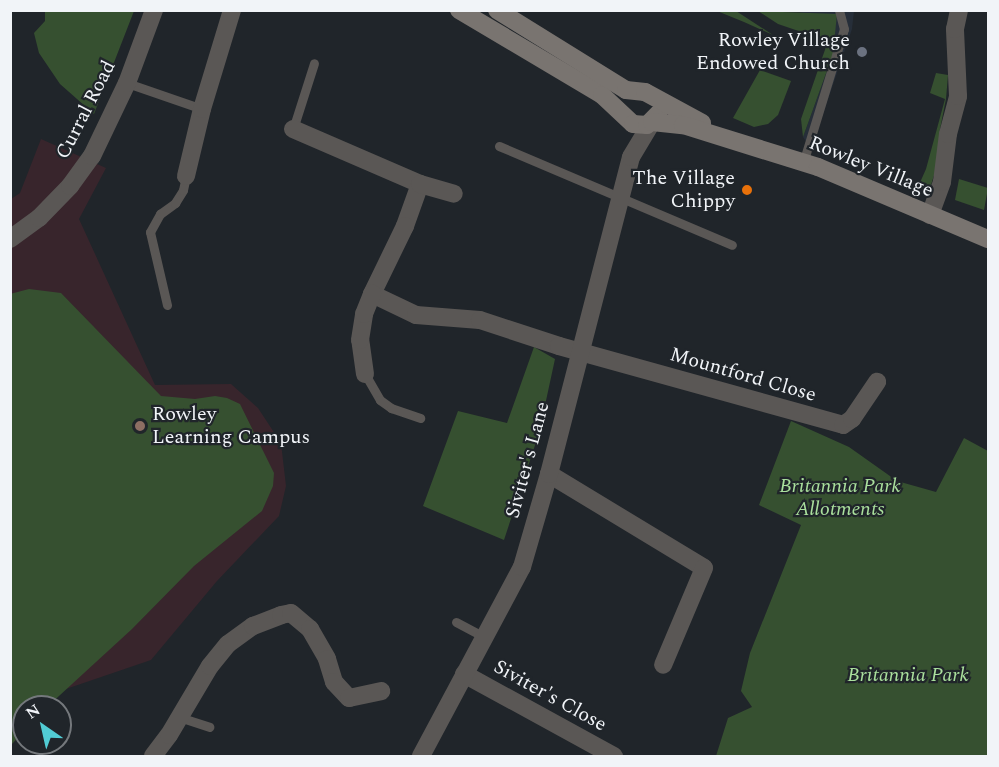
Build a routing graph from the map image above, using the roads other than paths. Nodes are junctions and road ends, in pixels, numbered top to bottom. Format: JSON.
{"nodes":[{"id":1,"x":154,"y":10,"type":"edge"},
{"id":2,"x":232,"y":10,"type":"edge"},
{"id":3,"x":459,"y":10,"type":"edge"},
{"id":4,"x":497,"y":10,"type":"edge"},
{"id":5,"x":839,"y":10,"type":"edge"},
{"id":6,"x":959,"y":10,"type":"edge"},
{"id":7,"x":314,"y":63,"type":"dead end"},
{"id":8,"x":127,"y":82,"type":"junction"},
{"id":9,"x":646,"y":94,"type":"junction"},
{"id":10,"x":201,"y":109,"type":"junction"},
{"id":11,"x":627,"y":118,"type":"junction"},
{"id":12,"x":652,"y":122,"type":"junction"},
{"id":13,"x":293,"y":129,"type":"joint"},
{"id":14,"x":736,"y":140,"type":"junction"},
{"id":15,"x":499,"y":146,"type":"dead end"},
{"id":16,"x":631,"y":157,"type":"junction"},
{"id":17,"x":802,"y":163,"type":"junction"},
{"id":18,"x":186,"y":176,"type":"joint"},
{"id":19,"x":420,"y":184,"type":"junction"},
{"id":20,"x":454,"y":194,"type":"dead end"},
{"id":21,"x":618,"y":199,"type":"junction"},
{"id":22,"x":930,"y":215,"type":"junction"},
{"id":23,"x":10,"y":239,"type":"edge"},
{"id":24,"x":988,"y":239,"type":"edge"},
{"id":25,"x":732,"y":245,"type":"dead end"},
{"id":26,"x":372,"y":294,"type":"junction"},
{"id":27,"x":167,"y":305,"type":"dead end"},
{"id":28,"x":578,"y":351,"type":"junction"},
{"id":29,"x":365,"y":374,"type":"joint"},
{"id":30,"x":877,"y":382,"type":"dead end"},
{"id":31,"x":420,"y":418,"type":"dead end"},
{"id":32,"x":549,"y":474,"type":"junction"},
{"id":33,"x":456,"y":622,"type":"dead end"},
{"id":34,"x":484,"y":637,"type":"junction"},
{"id":35,"x":663,"y":665,"type":"dead end"},
{"id":36,"x":464,"y":674,"type":"junction"},
{"id":37,"x":381,"y":691,"type":"dead end"},
{"id":38,"x":179,"y":717,"type":"junction"},
{"id":39,"x":209,"y":727,"type":"dead end"},
{"id":40,"x":153,"y":756,"type":"edge"},
{"id":41,"x":422,"y":756,"type":"edge"},
{"id":42,"x":614,"y":756,"type":"edge"}],
"edges":[{"from":1,"to":8,"type":"street","name":"Curral Road"},
{"from":2,"to":10,"type":"street"},
{"from":3,"to":11,"type":"main road"},
{"from":4,"to":9,"type":"main road","name":"Rowley Village"},
{"from":5,"to":17,"type":"lane"},
{"from":6,"to":22,"type":"street"},
{"from":7,"to":13,"type":"lane"},
{"from":8,"to":10,"type":"lane"},
{"from":8,"to":23,"type":"street","name":"Curral Road"},
{"from":9,"to":11,"type":"main road"},
{"from":9,"to":12,"type":"main road"},
{"from":9,"to":14,"type":"main road","name":"Rowley Village"},
{"from":10,"to":18,"type":"street"},
{"from":11,"to":12,"type":"main road","name":"Rowley Village"},
{"from":11,"to":16,"type":"street","name":"Siviter's Lane"},
{"from":12,"to":14,"type":"main road","name":"Rowley Village"},
{"from":12,"to":16,"type":"street","name":"Siviter's Lane"},
{"from":13,"to":19,"type":"street"},
{"from":14,"to":17,"type":"main road","name":"Rowley Village"},
{"from":15,"to":21,"type":"lane"},
{"from":16,"to":21,"type":"street","name":"Siviter's Lane"},
{"from":17,"to":22,"type":"main road","name":"Rowley Village"},
{"from":18,"to":27,"type":"lane"},
{"from":19,"to":20,"type":"street"},
{"from":19,"to":26,"type":"street"},
{"from":21,"to":25,"type":"lane"},
{"from":21,"to":28,"type":"street","name":"Siviter's Lane"},
{"from":22,"to":24,"type":"main road","name":"Rowley Village"},
{"from":26,"to":28,"type":"street"},
{"from":26,"to":29,"type":"street"},
{"from":28,"to":30,"type":"street","name":"Mountford Close"},
{"from":28,"to":32,"type":"street","name":"Siviter's Lane"},
{"from":29,"to":31,"type":"lane"},
{"from":32,"to":34,"type":"street","name":"Siviter's Lane"},
{"from":32,"to":35,"type":"street"},
{"from":33,"to":34,"type":"lane"},
{"from":34,"to":36,"type":"street","name":"Siviter's Lane"},
{"from":36,"to":41,"type":"street","name":"Siviter's Lane"},
{"from":36,"to":42,"type":"street","name":"Siviter's Close"},
{"from":37,"to":38,"type":"street"},
{"from":38,"to":39,"type":"lane"},
{"from":38,"to":40,"type":"street"}]}
